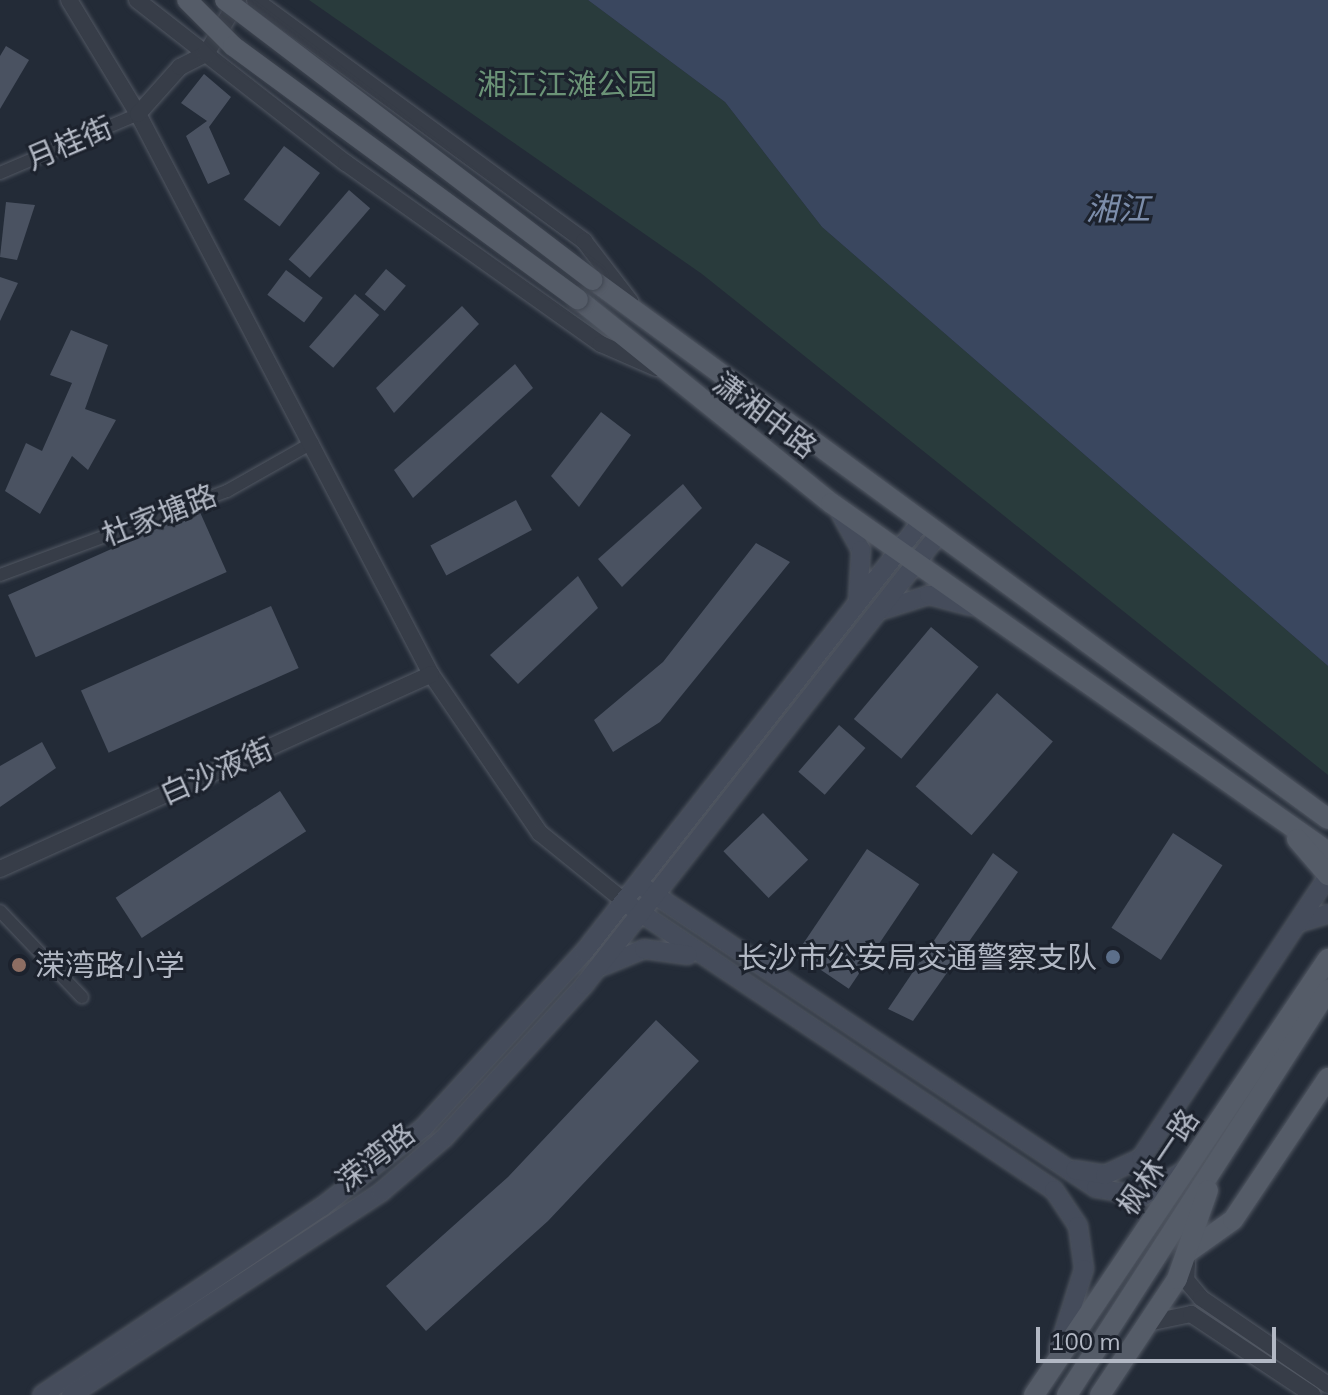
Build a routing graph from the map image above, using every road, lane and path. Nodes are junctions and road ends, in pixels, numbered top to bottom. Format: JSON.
{"nodes":[{"id":1,"x":69,"y":0,"type":"edge"},
{"id":2,"x":83,"y":0,"type":"edge"},
{"id":3,"x":137,"y":0,"type":"edge"},
{"id":4,"x":187,"y":0,"type":"edge"},
{"id":5,"x":225,"y":0,"type":"edge"},
{"id":6,"x":238,"y":0,"type":"edge"},
{"id":7,"x":255,"y":0,"type":"edge"},
{"id":8,"x":86,"y":27,"type":"junction"},
{"id":9,"x":206,"y":54,"type":"junction"},
{"id":10,"x":138,"y":114,"type":"junction"},
{"id":11,"x":0,"y":173,"type":"edge"},
{"id":12,"x":643,"y":318,"type":"junction"},
{"id":13,"x":656,"y":368,"type":"junction"},
{"id":14,"x":312,"y":443,"type":"junction"},
{"id":15,"x":831,"y":503,"type":"junction"},
{"id":16,"x":921,"y":522,"type":"junction"},
{"id":17,"x":938,"y":535,"type":"junction"},
{"id":18,"x":898,"y":551,"type":"junction"},
{"id":19,"x":916,"y":564,"type":"junction"},
{"id":20,"x":0,"y":575,"type":"edge"},
{"id":21,"x":977,"y":608,"type":"junction"},
{"id":22,"x":852,"y":613,"type":"junction"},
{"id":23,"x":865,"y":627,"type":"junction"},
{"id":24,"x":431,"y":674,"type":"junction"},
{"id":25,"x":1288,"y":790,"type":"junction"},
{"id":26,"x":1328,"y":803,"type":"edge"},
{"id":27,"x":1279,"y":817,"type":"junction"},
{"id":28,"x":1328,"y":819,"type":"edge"},
{"id":29,"x":691,"y":850,"type":"junction"},
{"id":30,"x":1328,"y":852,"type":"edge"},
{"id":31,"x":0,"y":869,"type":"edge"},
{"id":32,"x":1328,"y":876,"type":"edge"},
{"id":33,"x":637,"y":885,"type":"junction"},
{"id":34,"x":655,"y":894,"type":"junction"},
{"id":35,"x":624,"y":901,"type":"junction"},
{"id":36,"x":0,"y":911,"type":"edge"},
{"id":37,"x":640,"y":914,"type":"junction"},
{"id":38,"x":1328,"y":914,"type":"edge"},
{"id":39,"x":1298,"y":923,"type":"junction"},
{"id":40,"x":704,"y":925,"type":"junction"},
{"id":41,"x":1328,"y":959,"type":"edge"},
{"id":42,"x":706,"y":961,"type":"junction"},
{"id":43,"x":584,"y":985,"type":"junction"},
{"id":44,"x":1328,"y":990,"type":"edge"},
{"id":45,"x":82,"y":997,"type":"dead end"},
{"id":46,"x":1328,"y":1078,"type":"edge"},
{"id":47,"x":1208,"y":1160,"type":"junction"},
{"id":48,"x":1065,"y":1168,"type":"junction"},
{"id":49,"x":1188,"y":1252,"type":"junction"},
{"id":50,"x":1147,"y":1324,"type":"junction"},
{"id":51,"x":1049,"y":1373,"type":"junction"},
{"id":52,"x":1328,"y":1385,"type":"edge"},
{"id":53,"x":42,"y":1395,"type":"edge"},
{"id":54,"x":71,"y":1395,"type":"edge"},
{"id":55,"x":1034,"y":1395,"type":"edge"},
{"id":56,"x":1067,"y":1395,"type":"edge"},
{"id":57,"x":1100,"y":1395,"type":"edge"},
{"id":58,"x":1313,"y":1395,"type":"edge"}],
"edges":[{"from":1,"to":8,"type":"street"},
{"from":2,"to":8,"type":"street"},
{"from":3,"to":9,"type":"street"},
{"from":4,"to":13,"type":"main road","name":"潇湘中路","bridge":true},
{"from":5,"to":12,"type":"main road","name":"潇湘中路","bridge":true},
{"from":6,"to":9,"type":"street"},
{"from":7,"to":12,"type":"street"},
{"from":8,"to":10,"type":"street"},
{"from":9,"to":10,"type":"street"},
{"from":9,"to":13,"type":"street"},
{"from":10,"to":11,"type":"street","name":"月桂街"},
{"from":10,"to":14,"type":"street"},
{"from":12,"to":16,"type":"main road","name":"潇湘中路"},
{"from":13,"to":15,"type":"main road","name":"潇湘中路"},
{"from":14,"to":20,"type":"street","name":"杜家塘路"},
{"from":14,"to":24,"type":"street"},
{"from":15,"to":18,"type":"main road","name":"潇湘中路"},
{"from":15,"to":22,"type":"main road"},
{"from":16,"to":17,"type":"main road","name":"潇湘中路"},
{"from":16,"to":18,"type":"main road"},
{"from":17,"to":19,"type":"main road","name":"溁湾路"},
{"from":17,"to":25,"type":"main road","name":"潇湘中路"},
{"from":18,"to":19,"type":"main road","name":"潇湘中路"},
{"from":18,"to":22,"type":"main road"},
{"from":19,"to":21,"type":"main road","name":"潇湘中路"},
{"from":19,"to":23,"type":"main road","name":"溁湾路"},
{"from":21,"to":23,"type":"main road"},
{"from":21,"to":27,"type":"main road","name":"潇湘中路"},
{"from":22,"to":33,"type":"main road"},
{"from":23,"to":29,"type":"main road","name":"溁湾路"},
{"from":24,"to":31,"type":"street","name":"白沙液街"},
{"from":24,"to":35,"type":"street"},
{"from":25,"to":26,"type":"main road"},
{"from":25,"to":28,"type":"main road","name":"潇湘中路"},
{"from":27,"to":30,"type":"main road","name":"潇湘中路"},
{"from":27,"to":32,"type":"main road"},
{"from":29,"to":34,"type":"main road","name":"溁湾路"},
{"from":29,"to":40,"type":"main road"},
{"from":32,"to":39,"type":"main road"},
{"from":33,"to":34,"type":"main road"},
{"from":33,"to":35,"type":"main road"},
{"from":34,"to":37,"type":"main road","name":"溁湾路"},
{"from":34,"to":40,"type":"main road"},
{"from":35,"to":37,"type":"main road"},
{"from":35,"to":53,"type":"main road"},
{"from":36,"to":45,"type":"street"},
{"from":37,"to":42,"type":"main road"},
{"from":37,"to":43,"type":"main road","name":"溁湾路"},
{"from":38,"to":39,"type":"main road"},
{"from":39,"to":48,"type":"main road"},
{"from":40,"to":48,"type":"main road"},
{"from":41,"to":47,"type":"main road","name":"枫林一路"},
{"from":42,"to":43,"type":"main road"},
{"from":42,"to":51,"type":"main road"},
{"from":43,"to":54,"type":"main road","name":"溁湾路"},
{"from":44,"to":47,"type":"main road","name":"枫林一路"},
{"from":46,"to":49,"type":"main road"},
{"from":47,"to":48,"type":"main road"},
{"from":47,"to":49,"type":"main road"},
{"from":47,"to":51,"type":"main road","name":"枫林一路"},
{"from":47,"to":56,"type":"main road","name":"枫林一路"},
{"from":49,"to":50,"type":"main road"},
{"from":49,"to":52,"type":"street"},
{"from":50,"to":57,"type":"main road"},
{"from":50,"to":58,"type":"street"},
{"from":51,"to":55,"type":"main road","name":"枫林一路"}]}
